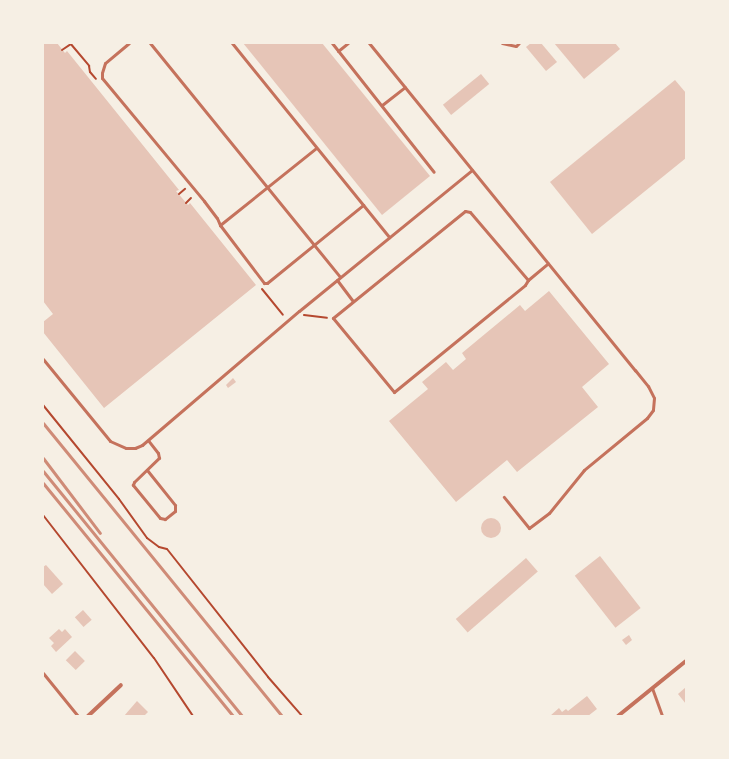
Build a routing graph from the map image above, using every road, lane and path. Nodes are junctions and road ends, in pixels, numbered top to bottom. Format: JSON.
{"nodes":[{"id":1,"x":129,"y":43,"type":"edge"},
{"id":2,"x":150,"y":43,"type":"edge"},
{"id":3,"x":232,"y":43,"type":"edge"},
{"id":4,"x":332,"y":43,"type":"edge"},
{"id":5,"x":348,"y":43,"type":"edge"},
{"id":6,"x":369,"y":43,"type":"edge"},
{"id":7,"x":502,"y":43,"type":"edge"},
{"id":8,"x":519,"y":43,"type":"edge"},
{"id":9,"x":71,"y":44,"type":"edge"},
{"id":10,"x":62,"y":50,"type":"dead end"},
{"id":11,"x":338,"y":51,"type":"junction"},
{"id":12,"x":404,"y":87,"type":"junction"},
{"id":13,"x":382,"y":105,"type":"junction"},
{"id":14,"x":316,"y":148,"type":"junction"},
{"id":15,"x":472,"y":170,"type":"junction"},
{"id":16,"x":434,"y":172,"type":"dead end"},
{"id":17,"x":267,"y":187,"type":"junction"},
{"id":18,"x":185,"y":189,"type":"dead end"},
{"id":19,"x":178,"y":194,"type":"dead end"},
{"id":20,"x":191,"y":198,"type":"dead end"},
{"id":21,"x":186,"y":203,"type":"dead end"},
{"id":22,"x":363,"y":205,"type":"junction"},
{"id":23,"x":220,"y":225,"type":"junction"},
{"id":24,"x":389,"y":237,"type":"junction"},
{"id":25,"x":314,"y":245,"type":"junction"},
{"id":26,"x":548,"y":263,"type":"junction"},
{"id":27,"x":340,"y":277,"type":"junction"},
{"id":28,"x":337,"y":280,"type":"junction"},
{"id":29,"x":528,"y":280,"type":"junction"},
{"id":30,"x":353,"y":301,"type":"junction"},
{"id":31,"x":303,"y":315,"type":"dead end"},
{"id":32,"x":333,"y":318,"type":"junction"},
{"id":33,"x":43,"y":359,"type":"edge"},
{"id":34,"x":43,"y":405,"type":"edge"},
{"id":35,"x":148,"y":440,"type":"junction"},
{"id":36,"x":147,"y":470,"type":"junction"},
{"id":37,"x":504,"y":497,"type":"dead end"},
{"id":38,"x":43,"y":515,"type":"edge"},
{"id":39,"x":686,"y":660,"type":"edge"},
{"id":40,"x":43,"y":673,"type":"edge"},
{"id":41,"x":121,"y":685,"type":"dead end"},
{"id":42,"x":652,"y":688,"type":"junction"},
{"id":43,"x":78,"y":716,"type":"edge"},
{"id":44,"x":88,"y":716,"type":"edge"},
{"id":45,"x":193,"y":716,"type":"edge"},
{"id":46,"x":302,"y":716,"type":"edge"},
{"id":47,"x":618,"y":716,"type":"edge"},
{"id":48,"x":662,"y":716,"type":"edge"}],
"edges":[{"from":1,"to":23,"type":"lane"},
{"from":2,"to":17,"type":"lane"},
{"from":3,"to":14,"type":"lane"},
{"from":4,"to":11,"type":"lane"},
{"from":5,"to":11,"type":"lane"},
{"from":6,"to":12,"type":"lane"},
{"from":7,"to":8,"type":"lane"},
{"from":9,"to":10,"type":"path"},
{"from":11,"to":13,"type":"lane"},
{"from":12,"to":13,"type":"lane"},
{"from":12,"to":15,"type":"lane"},
{"from":13,"to":16,"type":"lane"},
{"from":14,"to":17,"type":"lane"},
{"from":14,"to":22,"type":"lane"},
{"from":15,"to":24,"type":"lane"},
{"from":15,"to":26,"type":"lane"},
{"from":17,"to":23,"type":"lane"},
{"from":17,"to":25,"type":"lane"},
{"from":18,"to":19,"type":"path"},
{"from":20,"to":21,"type":"path"},
{"from":22,"to":24,"type":"lane"},
{"from":22,"to":25,"type":"lane"},
{"from":23,"to":25,"type":"lane"},
{"from":24,"to":27,"type":"lane"},
{"from":25,"to":27,"type":"lane"},
{"from":26,"to":29,"type":"lane"},
{"from":26,"to":37,"type":"lane"},
{"from":27,"to":28,"type":"lane"},
{"from":28,"to":30,"type":"lane"},
{"from":28,"to":35,"type":"lane"},
{"from":29,"to":30,"type":"lane"},
{"from":29,"to":32,"type":"lane"},
{"from":30,"to":32,"type":"lane"},
{"from":31,"to":32,"type":"path"},
{"from":33,"to":35,"type":"lane"},
{"from":34,"to":46,"type":"path"},
{"from":35,"to":36,"type":"lane"},
{"from":36,"to":36,"type":"lane"},
{"from":38,"to":45,"type":"path"},
{"from":39,"to":42,"type":"street"},
{"from":40,"to":43,"type":"lane"},
{"from":41,"to":44,"type":"street"},
{"from":42,"to":47,"type":"street"},
{"from":42,"to":48,"type":"lane"}]}
